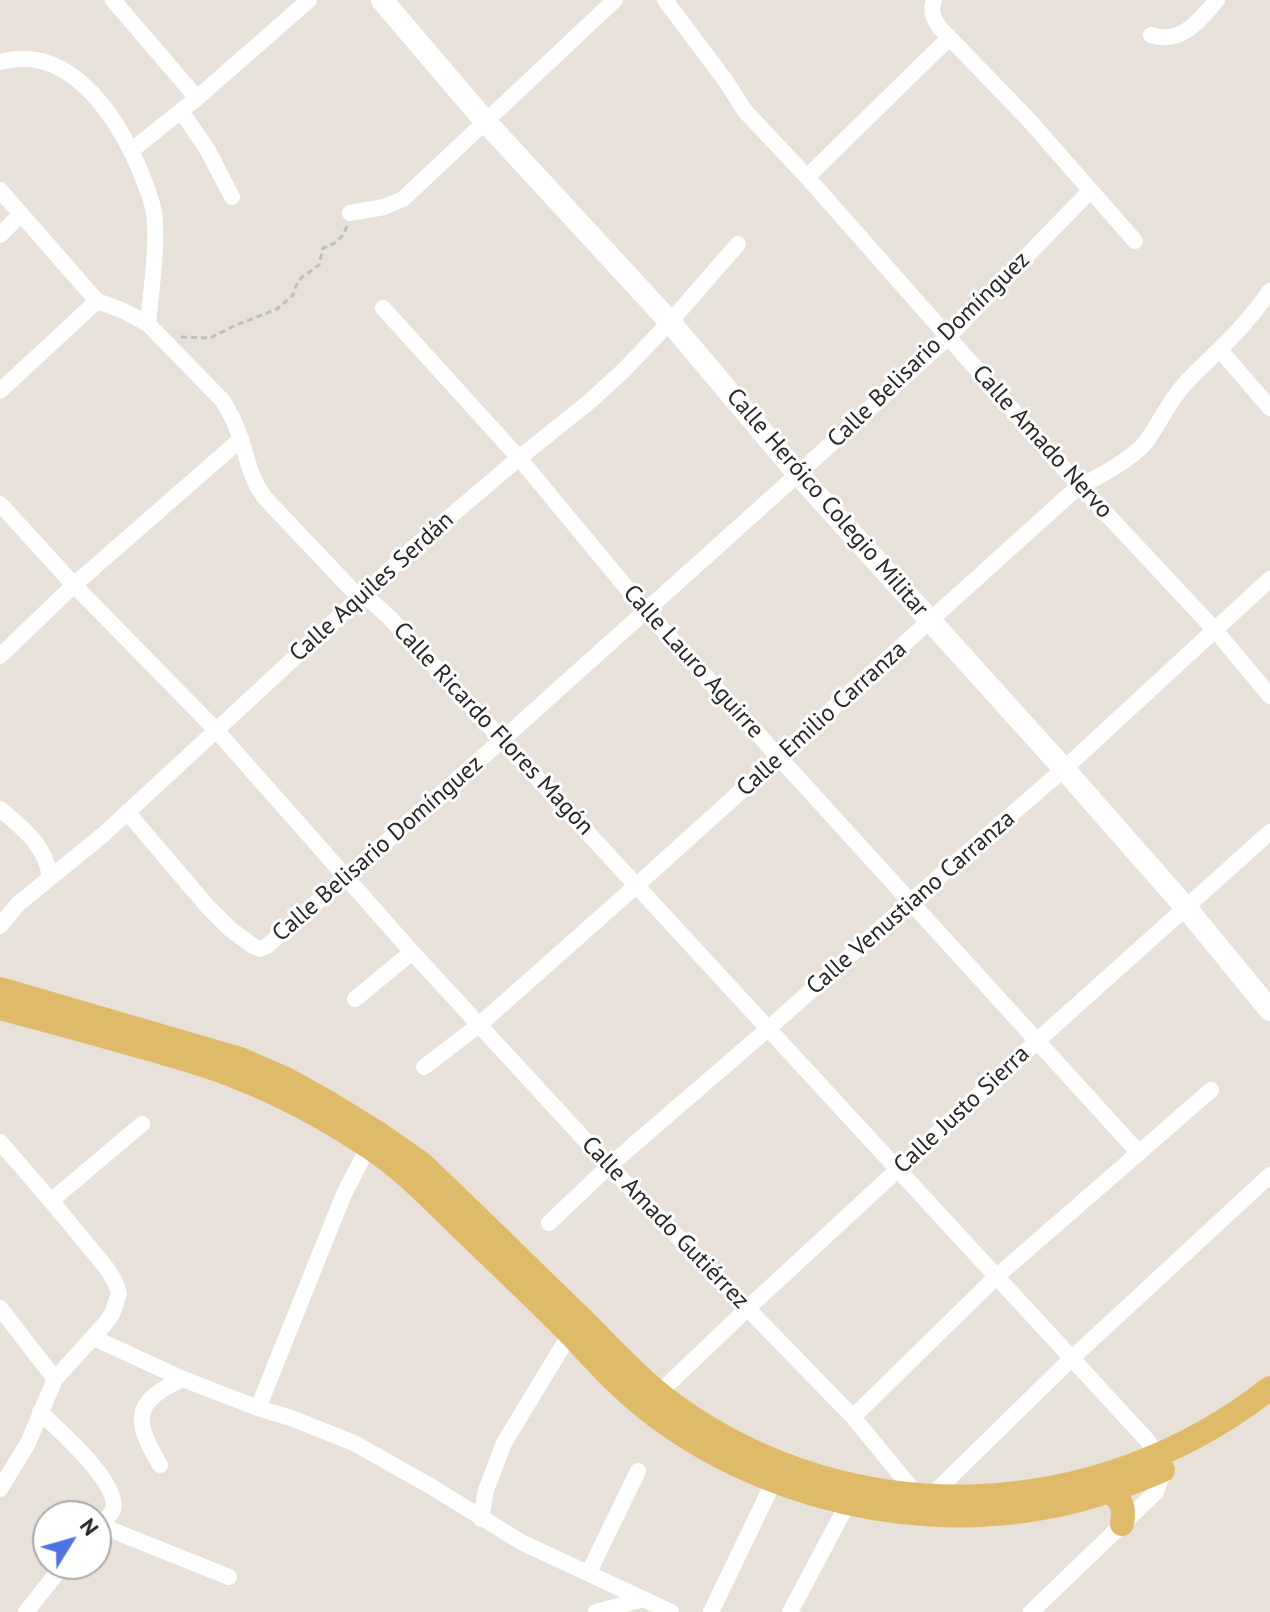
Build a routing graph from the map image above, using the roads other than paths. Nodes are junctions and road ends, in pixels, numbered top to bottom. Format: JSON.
{"nodes":[{"id":1,"x":113,"y":0,"type":"edge"},
{"id":2,"x":309,"y":0,"type":"edge"},
{"id":3,"x":382,"y":0,"type":"edge"},
{"id":4,"x":615,"y":0,"type":"edge"},
{"id":5,"x":665,"y":0,"type":"edge"},
{"id":6,"x":1217,"y":0,"type":"edge"},
{"id":7,"x":933,"y":8,"type":"edge"},
{"id":8,"x":1151,"y":35,"type":"dead end"},
{"id":9,"x":949,"y":38,"type":"junction"},
{"id":10,"x":0,"y":62,"type":"edge"},
{"id":11,"x":197,"y":98,"type":"junction"},
{"id":12,"x":181,"y":111,"type":"junction"},
{"id":13,"x":485,"y":121,"type":"junction"},
{"id":14,"x":132,"y":150,"type":"junction"},
{"id":15,"x":807,"y":177,"type":"junction"},
{"id":16,"x":0,"y":190,"type":"edge"},
{"id":17,"x":1090,"y":191,"type":"junction"},
{"id":18,"x":232,"y":197,"type":"dead end"},
{"id":19,"x":350,"y":213,"type":"road end"},
{"id":20,"x":21,"y":214,"type":"junction"},
{"id":21,"x":0,"y":235,"type":"edge"},
{"id":22,"x":1135,"y":241,"type":"dead end"},
{"id":23,"x":738,"y":244,"type":"dead end"},
{"id":24,"x":1270,"y":291,"type":"edge"},
{"id":25,"x":97,"y":301,"type":"junction"},
{"id":26,"x":383,"y":308,"type":"dead end"},
{"id":27,"x":670,"y":322,"type":"junction"},
{"id":28,"x":148,"y":324,"type":"junction"},
{"id":29,"x":948,"y":337,"type":"junction"},
{"id":30,"x":1220,"y":350,"type":"junction"},
{"id":31,"x":0,"y":391,"type":"edge"},
{"id":32,"x":1270,"y":408,"type":"edge"},
{"id":33,"x":241,"y":439,"type":"junction"},
{"id":34,"x":519,"y":458,"type":"junction"},
{"id":35,"x":798,"y":474,"type":"junction"},
{"id":36,"x":1079,"y":486,"type":"junction"},
{"id":37,"x":0,"y":504,"type":"edge"},
{"id":38,"x":1270,"y":579,"type":"edge"},
{"id":39,"x":74,"y":585,"type":"junction"},
{"id":40,"x":360,"y":595,"type":"junction"},
{"id":41,"x":645,"y":610,"type":"junction"},
{"id":42,"x":930,"y":620,"type":"junction"},
{"id":43,"x":1215,"y":630,"type":"junction"},
{"id":44,"x":0,"y":656,"type":"edge"},
{"id":45,"x":1270,"y":696,"type":"edge"},
{"id":46,"x":216,"y":730,"type":"junction"},
{"id":47,"x":503,"y":739,"type":"junction"},
{"id":48,"x":779,"y":758,"type":"junction"},
{"id":49,"x":1064,"y":769,"type":"junction"},
{"id":50,"x":0,"y":809,"type":"edge"},
{"id":51,"x":127,"y":812,"type":"junction"},
{"id":52,"x":1270,"y":832,"type":"edge"},
{"id":53,"x":50,"y":877,"type":"junction"},
{"id":54,"x":346,"y":878,"type":"junction"},
{"id":55,"x":637,"y":885,"type":"junction"},
{"id":56,"x":910,"y":902,"type":"junction"},
{"id":57,"x":1187,"y":909,"type":"junction"},
{"id":58,"x":0,"y":926,"type":"edge"},
{"id":59,"x":412,"y":952,"type":"junction"},
{"id":60,"x":0,"y":989,"type":"edge"},
{"id":61,"x":355,"y":999,"type":"dead end"},
{"id":62,"x":0,"y":1008,"type":"edge"},
{"id":63,"x":1270,"y":1010,"type":"edge"},
{"id":64,"x":479,"y":1025,"type":"junction"},
{"id":65,"x":769,"y":1028,"type":"junction"},
{"id":66,"x":1037,"y":1041,"type":"junction"},
{"id":67,"x":424,"y":1067,"type":"dead end"},
{"id":68,"x":1211,"y":1090,"type":"dead end"},
{"id":69,"x":142,"y":1124,"type":"dead end"},
{"id":70,"x":376,"y":1141,"type":"junction"},
{"id":71,"x":0,"y":1142,"type":"edge"},
{"id":72,"x":1139,"y":1153,"type":"junction"},
{"id":73,"x":609,"y":1166,"type":"junction"},
{"id":74,"x":898,"y":1169,"type":"junction"},
{"id":75,"x":1270,"y":1175,"type":"edge"},
{"id":76,"x":52,"y":1200,"type":"junction"},
{"id":77,"x":549,"y":1223,"type":"dead end"},
{"id":78,"x":996,"y":1277,"type":"junction"},
{"id":79,"x":0,"y":1308,"type":"edge"},
{"id":80,"x":748,"y":1308,"type":"junction"},
{"id":81,"x":570,"y":1334,"type":"junction"},
{"id":82,"x":94,"y":1338,"type":"junction"},
{"id":83,"x":1071,"y":1359,"type":"junction"},
{"id":84,"x":55,"y":1379,"type":"junction"},
{"id":85,"x":183,"y":1379,"type":"junction"},
{"id":86,"x":1270,"y":1388,"type":"edge"},
{"id":87,"x":659,"y":1393,"type":"junction"},
{"id":88,"x":258,"y":1408,"type":"junction"},
{"id":89,"x":1270,"y":1408,"type":"edge"},
{"id":90,"x":40,"y":1412,"type":"junction"},
{"id":91,"x":853,"y":1417,"type":"junction"},
{"id":92,"x":1161,"y":1462,"type":"junction"},
{"id":93,"x":160,"y":1465,"type":"dead end"},
{"id":94,"x":638,"y":1471,"type":"dead end"},
{"id":95,"x":774,"y":1481,"type":"junction"},
{"id":96,"x":0,"y":1489,"type":"edge"},
{"id":97,"x":1109,"y":1491,"type":"junction"},
{"id":98,"x":924,"y":1495,"type":"junction"},
{"id":99,"x":848,"y":1503,"type":"junction"},
{"id":100,"x":112,"y":1512,"type":"edge"},
{"id":101,"x":481,"y":1519,"type":"junction"},
{"id":102,"x":1122,"y":1524,"type":"junction"},
{"id":103,"x":112,"y":1532,"type":"edge"},
{"id":104,"x":589,"y":1572,"type":"junction"},
{"id":105,"x":229,"y":1577,"type":"dead end"},
{"id":106,"x":51,"y":1580,"type":"edge"},
{"id":107,"x":644,"y":1599,"type":"junction"},
{"id":108,"x":1036,"y":1610,"type":"edge"},
{"id":109,"x":26,"y":1612,"type":"edge"},
{"id":110,"x":596,"y":1612,"type":"edge"},
{"id":111,"x":671,"y":1612,"type":"edge"},
{"id":112,"x":711,"y":1612,"type":"edge"},
{"id":113,"x":790,"y":1612,"type":"edge"}],
"edges":[{"from":1,"to":11,"type":"street"},
{"from":2,"to":11,"type":"street"},
{"from":3,"to":13,"type":"main road","name":"Calle Heróico Colegio Militar"},
{"from":4,"to":13,"type":"street"},
{"from":5,"to":15,"type":"street","name":"Calle Amado Nervo"},
{"from":6,"to":8,"type":"street"},
{"from":7,"to":9,"type":"street"},
{"from":9,"to":15,"type":"street"},
{"from":9,"to":17,"type":"street"},
{"from":10,"to":14,"type":"street"},
{"from":11,"to":12,"type":"street"},
{"from":12,"to":14,"type":"street"},
{"from":12,"to":18,"type":"street"},
{"from":13,"to":19,"type":"street"},
{"from":13,"to":27,"type":"main road","name":"Calle Heróico Colegio Militar"},
{"from":14,"to":28,"type":"street"},
{"from":15,"to":29,"type":"street","name":"Calle Amado Nervo"},
{"from":16,"to":20,"type":"street","name":"Calle Ricardo Flores Magón"},
{"from":17,"to":22,"type":"street"},
{"from":17,"to":29,"type":"street","name":"Calle Belisario Domínguez"},
{"from":20,"to":21,"type":"street"},
{"from":20,"to":25,"type":"street","name":"Calle Ricardo Flores Magón"},
{"from":23,"to":27,"type":"street","name":"Calle Aquiles Serdán"},
{"from":24,"to":30,"type":"street","name":"Calle Emilio Carranza"},
{"from":25,"to":28,"type":"street","name":"Calle Ricardo Flores Magón"},
{"from":25,"to":31,"type":"street"},
{"from":26,"to":34,"type":"street","name":"Calle Lauro Aguirre"},
{"from":27,"to":34,"type":"street","name":"Calle Aquiles Serdán"},
{"from":27,"to":35,"type":"main road","name":"Calle Heróico Colegio Militar"},
{"from":28,"to":33,"type":"street","name":"Calle Ricardo Flores Magón"},
{"from":29,"to":35,"type":"street","name":"Calle Belisario Domínguez"},
{"from":29,"to":36,"type":"street","name":"Calle Amado Nervo"},
{"from":30,"to":32,"type":"street"},
{"from":30,"to":36,"type":"street","name":"Calle Emilio Carranza"},
{"from":33,"to":39,"type":"street"},
{"from":33,"to":40,"type":"street","name":"Calle Ricardo Flores Magón"},
{"from":34,"to":40,"type":"street","name":"Calle Aquiles Serdán"},
{"from":34,"to":41,"type":"street","name":"Calle Lauro Aguirre"},
{"from":35,"to":41,"type":"street","name":"Calle Belisario Domínguez"},
{"from":35,"to":42,"type":"main road","name":"Calle Heróico Colegio Militar"},
{"from":36,"to":42,"type":"street","name":"Calle Emilio Carranza"},
{"from":36,"to":43,"type":"street","name":"Calle Amado Nervo"},
{"from":37,"to":39,"type":"street","name":"Calle Amado Gutiérrez"},
{"from":38,"to":43,"type":"street","name":"Calle Venustiano Carranza"},
{"from":39,"to":44,"type":"street"},
{"from":39,"to":46,"type":"street","name":"Calle Amado Gutiérrez"},
{"from":40,"to":46,"type":"street","name":"Calle Aquiles Serdán"},
{"from":40,"to":47,"type":"street","name":"Calle Ricardo Flores Magón"},
{"from":41,"to":47,"type":"street","name":"Calle Belisario Domínguez"},
{"from":41,"to":48,"type":"street","name":"Calle Lauro Aguirre"},
{"from":42,"to":48,"type":"street","name":"Calle Emilio Carranza"},
{"from":42,"to":49,"type":"main road","name":"Calle Heróico Colegio Militar"},
{"from":43,"to":45,"type":"street","name":"Calle Amado Nervo"},
{"from":43,"to":49,"type":"street","name":"Calle Venustiano Carranza"},
{"from":46,"to":51,"type":"street","name":"Calle Aquiles Serdán"},
{"from":46,"to":54,"type":"street","name":"Calle Amado Gutiérrez"},
{"from":47,"to":54,"type":"street","name":"Calle Belisario Domínguez"},
{"from":47,"to":55,"type":"street","name":"Calle Ricardo Flores Magón"},
{"from":48,"to":55,"type":"street","name":"Calle Emilio Carranza"},
{"from":48,"to":56,"type":"street","name":"Calle Lauro Aguirre"},
{"from":49,"to":56,"type":"street","name":"Calle Venustiano Carranza"},
{"from":49,"to":57,"type":"main road","name":"Calle Heróico Colegio Militar"},
{"from":50,"to":53,"type":"street"},
{"from":51,"to":53,"type":"street","name":"Calle Aquiles Serdán"},
{"from":51,"to":54,"type":"street","name":"Calle Belisario Domínguez"},
{"from":52,"to":57,"type":"street","name":"Calle Justo Sierra"},
{"from":53,"to":58,"type":"street","name":"Calle Aquiles Serdán"},
{"from":54,"to":59,"type":"street","name":"Calle Amado Gutiérrez"},
{"from":55,"to":64,"type":"street","name":"Calle Emilio Carranza"},
{"from":55,"to":65,"type":"street","name":"Calle Ricardo Flores Magón"},
{"from":56,"to":65,"type":"street","name":"Calle Venustiano Carranza"},
{"from":56,"to":66,"type":"street","name":"Calle Lauro Aguirre"},
{"from":57,"to":63,"type":"main road","name":"Calle Heróico Colegio Militar"},
{"from":57,"to":66,"type":"street","name":"Calle Justo Sierra"},
{"from":59,"to":61,"type":"street"},
{"from":59,"to":64,"type":"street","name":"Calle Amado Gutiérrez"},
{"from":60,"to":70,"type":"main road"},
{"from":62,"to":70,"type":"main road"},
{"from":64,"to":67,"type":"street","name":"Calle Emilio Carranza"},
{"from":64,"to":73,"type":"street","name":"Calle Amado Gutiérrez"},
{"from":65,"to":73,"type":"street","name":"Calle Venustiano Carranza"},
{"from":65,"to":74,"type":"street","name":"Calle Ricardo Flores Magón"},
{"from":66,"to":72,"type":"street","name":"Calle Lauro Aguirre"},
{"from":66,"to":74,"type":"street","name":"Calle Justo Sierra"},
{"from":68,"to":72,"type":"street"},
{"from":69,"to":76,"type":"street"},
{"from":70,"to":81,"type":"main road"},
{"from":70,"to":87,"type":"main road"},
{"from":70,"to":88,"type":"street"},
{"from":71,"to":76,"type":"street"},
{"from":72,"to":78,"type":"street"},
{"from":73,"to":77,"type":"street","name":"Calle Venustiano Carranza"},
{"from":73,"to":80,"type":"street","name":"Calle Amado Gutiérrez"},
{"from":74,"to":78,"type":"street","name":"Calle Ricardo Flores Magón"},
{"from":74,"to":80,"type":"street","name":"Calle Justo Sierra"},
{"from":75,"to":83,"type":"street"},
{"from":76,"to":82,"type":"street"},
{"from":78,"to":83,"type":"street","name":"Calle Ricardo Flores Magón"},
{"from":78,"to":91,"type":"street"},
{"from":79,"to":84,"type":"street"},
{"from":80,"to":87,"type":"street","name":"Calle Justo Sierra"},
{"from":80,"to":91,"type":"street","name":"Calle Amado Gutiérrez"},
{"from":81,"to":95,"type":"main road"},
{"from":81,"to":101,"type":"street"},
{"from":82,"to":84,"type":"street"},
{"from":82,"to":85,"type":"street"},
{"from":83,"to":92,"type":"street","name":"Calle Ricardo Flores Magón"},
{"from":83,"to":98,"type":"street"},
{"from":84,"to":90,"type":"street"},
{"from":85,"to":88,"type":"street"},
{"from":85,"to":93,"type":"street"},
{"from":86,"to":92,"type":"main road"},
{"from":87,"to":98,"type":"main road"},
{"from":88,"to":101,"type":"street"},
{"from":89,"to":92,"type":"main road"},
{"from":90,"to":96,"type":"street"},
{"from":90,"to":100,"type":"street"},
{"from":91,"to":98,"type":"street","name":"Calle Amado Gutiérrez"},
{"from":92,"to":97,"type":"main road"},
{"from":92,"to":98,"type":"main road"},
{"from":92,"to":102,"type":"street"},
{"from":94,"to":104,"type":"street"},
{"from":95,"to":99,"type":"main road"},
{"from":95,"to":112,"type":"street"},
{"from":97,"to":99,"type":"main road"},
{"from":97,"to":102,"type":"main road"},
{"from":99,"to":113,"type":"street"},
{"from":101,"to":104,"type":"street"},
{"from":102,"to":108,"type":"street"},
{"from":103,"to":105,"type":"street"},
{"from":104,"to":107,"type":"street"},
{"from":106,"to":109,"type":"street"},
{"from":107,"to":110,"type":"street"},
{"from":107,"to":111,"type":"street"}]}
